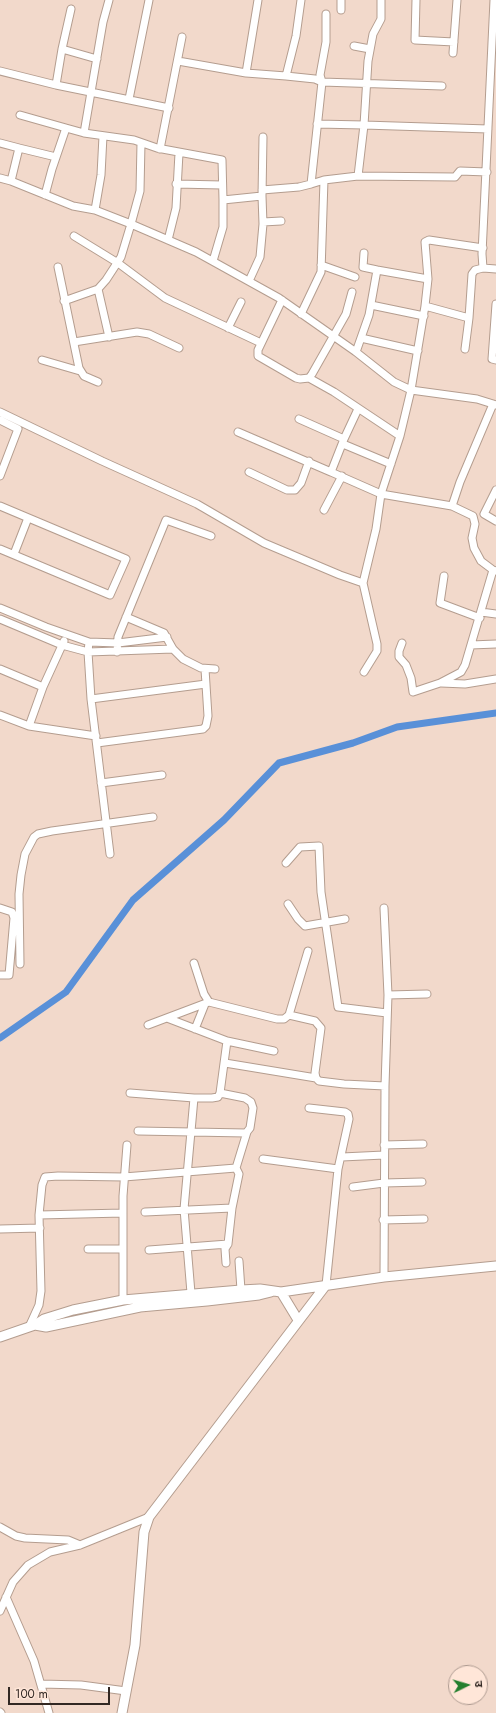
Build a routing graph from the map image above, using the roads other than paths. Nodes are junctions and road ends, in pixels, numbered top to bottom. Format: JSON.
{"nodes":[{"id":1,"x":109,"y":0,"type":"edge"},
{"id":2,"x":149,"y":0,"type":"edge"},
{"id":3,"x":258,"y":0,"type":"edge"},
{"id":4,"x":301,"y":0,"type":"edge"},
{"id":5,"x":341,"y":0,"type":"edge"},
{"id":6,"x":381,"y":0,"type":"edge"},
{"id":7,"x":416,"y":0,"type":"edge"},
{"id":8,"x":457,"y":0,"type":"edge"},
{"id":9,"x":494,"y":0,"type":"edge"},
{"id":10,"x":71,"y":9,"type":"dead end"},
{"id":11,"x":341,"y":10,"type":"dead end"},
{"id":12,"x":326,"y":14,"type":"dead end"},
{"id":13,"x":182,"y":37,"type":"dead end"},
{"id":14,"x":454,"y":42,"type":"junction"},
{"id":15,"x":354,"y":46,"type":"dead end"},
{"id":16,"x":494,"y":46,"type":"edge"},
{"id":17,"x":62,"y":49,"type":"junction"},
{"id":18,"x":370,"y":49,"type":"junction"},
{"id":19,"x":453,"y":53,"type":"dead end"},
{"id":20,"x":97,"y":59,"type":"junction"},
{"id":21,"x":178,"y":61,"type":"junction"},
{"id":22,"x":0,"y":71,"type":"edge"},
{"id":23,"x":246,"y":73,"type":"junction"},
{"id":24,"x":286,"y":76,"type":"junction"},
{"id":25,"x":322,"y":82,"type":"junction"},
{"id":26,"x":366,"y":83,"type":"junction"},
{"id":27,"x":56,"y":85,"type":"junction"},
{"id":28,"x":442,"y":86,"type":"dead end"},
{"id":29,"x":92,"y":92,"type":"junction"},
{"id":30,"x":129,"y":99,"type":"junction"},
{"id":31,"x":169,"y":108,"type":"junction"},
{"id":32,"x":20,"y":115,"type":"dead end"},
{"id":33,"x":317,"y":124,"type":"junction"},
{"id":34,"x":364,"y":125,"type":"junction"},
{"id":35,"x":66,"y":128,"type":"junction"},
{"id":36,"x":488,"y":129,"type":"junction"},
{"id":37,"x":84,"y":133,"type":"junction"},
{"id":38,"x":103,"y":136,"type":"junction"},
{"id":39,"x":263,"y":137,"type":"dead end"},
{"id":40,"x":141,"y":142,"type":"junction"},
{"id":41,"x":0,"y":143,"type":"edge"},
{"id":42,"x":19,"y":148,"type":"junction"},
{"id":43,"x":160,"y":149,"type":"junction"},
{"id":44,"x":179,"y":153,"type":"junction"},
{"id":45,"x":56,"y":157,"type":"junction"},
{"id":46,"x":486,"y":172,"type":"junction"},
{"id":47,"x":358,"y":176,"type":"junction"},
{"id":48,"x":0,"y":178,"type":"edge"},
{"id":49,"x":324,"y":180,"type":"junction"},
{"id":50,"x":11,"y":181,"type":"junction"},
{"id":51,"x":176,"y":184,"type":"junction"},
{"id":52,"x":311,"y":184,"type":"junction"},
{"id":53,"x":222,"y":185,"type":"junction"},
{"id":54,"x":262,"y":193,"type":"junction"},
{"id":55,"x":45,"y":195,"type":"junction"},
{"id":56,"x":223,"y":200,"type":"junction"},
{"id":57,"x":95,"y":210,"type":"junction"},
{"id":58,"x":281,"y":221,"type":"dead end"},
{"id":59,"x":263,"y":222,"type":"junction"},
{"id":60,"x":131,"y":224,"type":"junction"},
{"id":61,"x":74,"y":236,"type":"dead end"},
{"id":62,"x":168,"y":240,"type":"junction"},
{"id":63,"x":483,"y":248,"type":"junction"},
{"id":64,"x":364,"y":253,"type":"dead end"},
{"id":65,"x":213,"y":261,"type":"junction"},
{"id":66,"x":118,"y":264,"type":"junction"},
{"id":67,"x":321,"y":266,"type":"junction"},
{"id":68,"x":58,"y":267,"type":"dead end"},
{"id":69,"x":484,"y":268,"type":"junction"},
{"id":70,"x":496,"y":269,"type":"edge"},
{"id":71,"x":377,"y":270,"type":"junction"},
{"id":72,"x":356,"y":277,"type":"dead end"},
{"id":73,"x":428,"y":279,"type":"junction"},
{"id":74,"x":249,"y":281,"type":"junction"},
{"id":75,"x":98,"y":288,"type":"junction"},
{"id":76,"x":352,"y":292,"type":"dead end"},
{"id":77,"x":282,"y":300,"type":"junction"},
{"id":78,"x":64,"y":301,"type":"junction"},
{"id":79,"x":241,"y":302,"type":"dead end"},
{"id":80,"x":496,"y":304,"type":"edge"},
{"id":81,"x":371,"y":305,"type":"junction"},
{"id":82,"x":425,"y":306,"type":"junction"},
{"id":83,"x":301,"y":314,"type":"junction"},
{"id":84,"x":424,"y":316,"type":"junction"},
{"id":85,"x":469,"y":318,"type":"junction"},
{"id":86,"x":228,"y":328,"type":"junction"},
{"id":87,"x":334,"y":336,"type":"junction"},
{"id":88,"x":109,"y":337,"type":"junction"},
{"id":89,"x":361,"y":338,"type":"junction"},
{"id":90,"x":74,"y":342,"type":"junction"},
{"id":91,"x":261,"y":343,"type":"junction"},
{"id":92,"x":179,"y":348,"type":"dead end"},
{"id":93,"x":465,"y":349,"type":"dead end"},
{"id":94,"x":418,"y":351,"type":"junction"},
{"id":95,"x":356,"y":352,"type":"junction"},
{"id":96,"x":42,"y":360,"type":"dead end"},
{"id":97,"x":496,"y":360,"type":"edge"},
{"id":98,"x":80,"y":371,"type":"junction"},
{"id":99,"x":309,"y":378,"type":"junction"},
{"id":100,"x":98,"y":382,"type":"dead end"},
{"id":101,"x":411,"y":390,"type":"junction"},
{"id":102,"x":494,"y":404,"type":"edge"},
{"id":103,"x":358,"y":409,"type":"junction"},
{"id":104,"x":0,"y":412,"type":"edge"},
{"id":105,"x":298,"y":419,"type":"dead end"},
{"id":106,"x":0,"y":420,"type":"edge"},
{"id":107,"x":238,"y":432,"type":"dead end"},
{"id":108,"x":400,"y":436,"type":"junction"},
{"id":109,"x":344,"y":441,"type":"junction"},
{"id":110,"x":3,"y":461,"type":"edge"},
{"id":111,"x":309,"y":461,"type":"junction"},
{"id":112,"x":391,"y":464,"type":"junction"},
{"id":113,"x":249,"y":472,"type":"dead end"},
{"id":114,"x":332,"y":472,"type":"junction"},
{"id":115,"x":0,"y":476,"type":"edge"},
{"id":116,"x":342,"y":476,"type":"junction"},
{"id":117,"x":496,"y":490,"type":"edge"},
{"id":118,"x":382,"y":494,"type":"junction"},
{"id":119,"x":0,"y":506,"type":"edge"},
{"id":120,"x":452,"y":506,"type":"junction"},
{"id":121,"x":324,"y":510,"type":"dead end"},
{"id":122,"x":28,"y":518,"type":"junction"},
{"id":123,"x":496,"y":521,"type":"edge"},
{"id":124,"x":211,"y":536,"type":"dead end"},
{"id":125,"x":0,"y":549,"type":"edge"},
{"id":126,"x":14,"y":554,"type":"junction"},
{"id":127,"x":495,"y":571,"type":"edge"},
{"id":128,"x":444,"y":576,"type":"dead end"},
{"id":129,"x":363,"y":582,"type":"junction"},
{"id":130,"x":0,"y":608,"type":"edge"},
{"id":131,"x":496,"y":614,"type":"edge"},
{"id":132,"x":480,"y":615,"type":"junction"},
{"id":133,"x":126,"y":617,"type":"junction"},
{"id":134,"x":0,"y":619,"type":"edge"},
{"id":135,"x":67,"y":635,"type":"junction"},
{"id":136,"x":167,"y":637,"type":"junction"},
{"id":137,"x":89,"y":642,"type":"junction"},
{"id":138,"x":118,"y":643,"type":"junction"},
{"id":139,"x":402,"y":644,"type":"dead end"},
{"id":140,"x":496,"y":644,"type":"edge"},
{"id":141,"x":62,"y":645,"type":"junction"},
{"id":142,"x":471,"y":645,"type":"junction"},
{"id":143,"x":173,"y":649,"type":"junction"},
{"id":144,"x":88,"y":652,"type":"junction"},
{"id":145,"x":117,"y":652,"type":"junction"},
{"id":146,"x":0,"y":669,"type":"edge"},
{"id":147,"x":215,"y":669,"type":"dead end"},
{"id":148,"x":206,"y":670,"type":"junction"},
{"id":149,"x":364,"y":672,"type":"dead end"},
{"id":150,"x":496,"y":679,"type":"edge"},
{"id":151,"x":440,"y":683,"type":"junction"},
{"id":152,"x":206,"y":684,"type":"junction"},
{"id":153,"x":43,"y":687,"type":"junction"},
{"id":154,"x":91,"y":699,"type":"junction"},
{"id":155,"x":0,"y":715,"type":"edge"},
{"id":156,"x":28,"y":726,"type":"junction"},
{"id":157,"x":96,"y":739,"type":"junction"},
{"id":158,"x":162,"y":775,"type":"dead end"},
{"id":159,"x":101,"y":783,"type":"junction"},
{"id":160,"x":153,"y":817,"type":"dead end"},
{"id":161,"x":107,"y":824,"type":"junction"},
{"id":162,"x":110,"y":854,"type":"dead end"},
{"id":163,"x":286,"y":863,"type":"dead end"},
{"id":164,"x":288,"y":904,"type":"dead end"},
{"id":165,"x":0,"y":908,"type":"edge"},
{"id":166,"x":384,"y":908,"type":"dead end"},
{"id":167,"x":345,"y":919,"type":"dead end"},
{"id":168,"x":326,"y":923,"type":"junction"},
{"id":169,"x":308,"y":951,"type":"dead end"},
{"id":170,"x":194,"y":963,"type":"dead end"},
{"id":171,"x":20,"y":964,"type":"dead end"},
{"id":172,"x":0,"y":975,"type":"edge"},
{"id":173,"x":427,"y":994,"type":"dead end"},
{"id":174,"x":388,"y":995,"type":"junction"},
{"id":175,"x":207,"y":1003,"type":"junction"},
{"id":176,"x":387,"y":1013,"type":"junction"},
{"id":177,"x":289,"y":1015,"type":"junction"},
{"id":178,"x":166,"y":1018,"type":"junction"},
{"id":179,"x":148,"y":1024,"type":"dead end"},
{"id":180,"x":195,"y":1029,"type":"junction"},
{"id":181,"x":227,"y":1041,"type":"junction"},
{"id":182,"x":274,"y":1051,"type":"dead end"},
{"id":183,"x":225,"y":1063,"type":"junction"},
{"id":184,"x":316,"y":1078,"type":"junction"},
{"id":185,"x":385,"y":1086,"type":"junction"},
{"id":186,"x":220,"y":1092,"type":"junction"},
{"id":187,"x":130,"y":1093,"type":"dead end"},
{"id":188,"x":194,"y":1098,"type":"junction"},
{"id":189,"x":309,"y":1108,"type":"dead end"},
{"id":190,"x":138,"y":1130,"type":"dead end"},
{"id":191,"x":192,"y":1131,"type":"junction"},
{"id":192,"x":247,"y":1132,"type":"junction"},
{"id":193,"x":423,"y":1144,"type":"dead end"},
{"id":194,"x":126,"y":1145,"type":"dead end"},
{"id":195,"x":384,"y":1145,"type":"junction"},
{"id":196,"x":384,"y":1155,"type":"junction"},
{"id":197,"x":342,"y":1157,"type":"junction"},
{"id":198,"x":263,"y":1159,"type":"dead end"},
{"id":199,"x":236,"y":1168,"type":"junction"},
{"id":200,"x":338,"y":1169,"type":"junction"},
{"id":201,"x":188,"y":1171,"type":"junction"},
{"id":202,"x":124,"y":1177,"type":"junction"},
{"id":203,"x":422,"y":1182,"type":"dead end"},
{"id":204,"x":384,"y":1183,"type":"junction"},
{"id":205,"x":353,"y":1187,"type":"dead end"},
{"id":206,"x":232,"y":1208,"type":"junction"},
{"id":207,"x":184,"y":1209,"type":"junction"},
{"id":208,"x":123,"y":1212,"type":"junction"},
{"id":209,"x":145,"y":1212,"type":"dead end"},
{"id":210,"x":39,"y":1215,"type":"junction"},
{"id":211,"x":424,"y":1219,"type":"dead end"},
{"id":212,"x":383,"y":1220,"type":"junction"},
{"id":213,"x":40,"y":1228,"type":"junction"},
{"id":214,"x":0,"y":1229,"type":"edge"},
{"id":215,"x":228,"y":1244,"type":"junction"},
{"id":216,"x":187,"y":1248,"type":"junction"},
{"id":217,"x":88,"y":1249,"type":"dead end"},
{"id":218,"x":122,"y":1249,"type":"junction"},
{"id":219,"x":149,"y":1250,"type":"dead end"},
{"id":220,"x":239,"y":1261,"type":"dead end"},
{"id":221,"x":226,"y":1263,"type":"dead end"},
{"id":222,"x":496,"y":1266,"type":"edge"},
{"id":223,"x":384,"y":1277,"type":"junction"},
{"id":224,"x":326,"y":1285,"type":"junction"},
{"id":225,"x":241,"y":1290,"type":"junction"},
{"id":226,"x":278,"y":1291,"type":"junction"},
{"id":227,"x":191,"y":1294,"type":"junction"},
{"id":228,"x":123,"y":1300,"type":"junction"},
{"id":229,"x":298,"y":1320,"type":"junction"},
{"id":230,"x":32,"y":1326,"type":"junction"},
{"id":231,"x":0,"y":1337,"type":"edge"},
{"id":232,"x":149,"y":1517,"type":"junction"},
{"id":233,"x":0,"y":1527,"type":"edge"},
{"id":234,"x":80,"y":1545,"type":"junction"},
{"id":235,"x":6,"y":1597,"type":"junction"},
{"id":236,"x":0,"y":1611,"type":"edge"},
{"id":237,"x":41,"y":1684,"type":"junction"},
{"id":238,"x":126,"y":1691,"type":"junction"},
{"id":239,"x":49,"y":1713,"type":"edge"},
{"id":240,"x":122,"y":1713,"type":"edge"}],
"edges":[{"from":1,"to":20,"type":"street"},
{"from":2,"to":30,"type":"street"},
{"from":3,"to":23,"type":"street"},
{"from":4,"to":24,"type":"street"},
{"from":5,"to":11,"type":"street"},
{"from":6,"to":18,"type":"street"},
{"from":7,"to":14,"type":"street"},
{"from":8,"to":14,"type":"street"},
{"from":9,"to":16,"type":"street"},
{"from":10,"to":17,"type":"street"},
{"from":12,"to":25,"type":"street"},
{"from":13,"to":21,"type":"street"},
{"from":14,"to":19,"type":"street"},
{"from":15,"to":18,"type":"street"},
{"from":16,"to":36,"type":"street"},
{"from":17,"to":20,"type":"street"},
{"from":17,"to":27,"type":"street"},
{"from":18,"to":26,"type":"street"},
{"from":20,"to":29,"type":"street"},
{"from":21,"to":23,"type":"street"},
{"from":21,"to":31,"type":"street"},
{"from":22,"to":27,"type":"street"},
{"from":23,"to":24,"type":"street"},
{"from":24,"to":25,"type":"street"},
{"from":25,"to":26,"type":"street"},
{"from":25,"to":33,"type":"street"},
{"from":26,"to":28,"type":"street"},
{"from":26,"to":34,"type":"street"},
{"from":27,"to":29,"type":"street"},
{"from":29,"to":30,"type":"street"},
{"from":29,"to":37,"type":"street"},
{"from":30,"to":31,"type":"street"},
{"from":31,"to":43,"type":"street"},
{"from":32,"to":35,"type":"street"},
{"from":33,"to":34,"type":"street"},
{"from":33,"to":52,"type":"street"},
{"from":34,"to":36,"type":"street"},
{"from":34,"to":47,"type":"street"},
{"from":35,"to":37,"type":"street"},
{"from":35,"to":45,"type":"street"},
{"from":36,"to":46,"type":"street"},
{"from":37,"to":38,"type":"street"},
{"from":38,"to":40,"type":"street"},
{"from":38,"to":57,"type":"street"},
{"from":39,"to":54,"type":"street"},
{"from":40,"to":43,"type":"street"},
{"from":40,"to":60,"type":"street"},
{"from":41,"to":42,"type":"street"},
{"from":42,"to":45,"type":"street"},
{"from":42,"to":50,"type":"street"},
{"from":43,"to":44,"type":"street"},
{"from":44,"to":51,"type":"street"},
{"from":44,"to":53,"type":"street"},
{"from":45,"to":55,"type":"street"},
{"from":46,"to":47,"type":"street"},
{"from":46,"to":63,"type":"street"},
{"from":47,"to":49,"type":"street"},
{"from":48,"to":50,"type":"street"},
{"from":49,"to":52,"type":"street"},
{"from":49,"to":67,"type":"street"},
{"from":50,"to":55,"type":"street"},
{"from":51,"to":53,"type":"street"},
{"from":51,"to":62,"type":"street"},
{"from":52,"to":54,"type":"street"},
{"from":53,"to":56,"type":"street"},
{"from":54,"to":56,"type":"street"},
{"from":54,"to":59,"type":"street"},
{"from":55,"to":57,"type":"street"},
{"from":56,"to":65,"type":"street"},
{"from":57,"to":60,"type":"street"},
{"from":58,"to":59,"type":"street"},
{"from":59,"to":74,"type":"street"},
{"from":60,"to":62,"type":"street"},
{"from":60,"to":66,"type":"street"},
{"from":61,"to":66,"type":"street"},
{"from":62,"to":65,"type":"street"},
{"from":63,"to":69,"type":"street"},
{"from":63,"to":73,"type":"street"},
{"from":64,"to":71,"type":"street"},
{"from":65,"to":74,"type":"street"},
{"from":66,"to":75,"type":"street"},
{"from":66,"to":86,"type":"street"},
{"from":67,"to":72,"type":"street"},
{"from":67,"to":83,"type":"street"},
{"from":68,"to":78,"type":"street"},
{"from":69,"to":70,"type":"street"},
{"from":69,"to":85,"type":"street"},
{"from":71,"to":73,"type":"street"},
{"from":71,"to":81,"type":"street"},
{"from":73,"to":82,"type":"street"},
{"from":74,"to":77,"type":"street"},
{"from":75,"to":78,"type":"street"},
{"from":75,"to":88,"type":"street"},
{"from":76,"to":87,"type":"street"},
{"from":77,"to":83,"type":"street"},
{"from":77,"to":91,"type":"street"},
{"from":78,"to":90,"type":"street"},
{"from":79,"to":86,"type":"street"},
{"from":80,"to":97,"type":"street"},
{"from":81,"to":84,"type":"street"},
{"from":81,"to":89,"type":"street"},
{"from":82,"to":84,"type":"street"},
{"from":82,"to":85,"type":"street"},
{"from":83,"to":87,"type":"street"},
{"from":84,"to":94,"type":"street"},
{"from":85,"to":93,"type":"street"},
{"from":86,"to":91,"type":"street"},
{"from":87,"to":95,"type":"street"},
{"from":87,"to":99,"type":"street"},
{"from":88,"to":90,"type":"street"},
{"from":88,"to":92,"type":"street"},
{"from":89,"to":94,"type":"street"},
{"from":89,"to":95,"type":"street"},
{"from":90,"to":98,"type":"street"},
{"from":91,"to":99,"type":"street"},
{"from":94,"to":101,"type":"street"},
{"from":95,"to":101,"type":"street"},
{"from":96,"to":98,"type":"street"},
{"from":98,"to":100,"type":"street"},
{"from":99,"to":103,"type":"street"},
{"from":101,"to":102,"type":"street"},
{"from":101,"to":108,"type":"street"},
{"from":102,"to":120,"type":"street"},
{"from":103,"to":108,"type":"street"},
{"from":103,"to":109,"type":"street"},
{"from":104,"to":129,"type":"street"},
{"from":105,"to":109,"type":"street"},
{"from":106,"to":110,"type":"street"},
{"from":107,"to":111,"type":"street"},
{"from":108,"to":112,"type":"street"},
{"from":109,"to":112,"type":"street"},
{"from":109,"to":114,"type":"street"},
{"from":110,"to":115,"type":"street"},
{"from":111,"to":113,"type":"street"},
{"from":111,"to":114,"type":"street"},
{"from":112,"to":118,"type":"street"},
{"from":114,"to":116,"type":"street"},
{"from":116,"to":118,"type":"street"},
{"from":116,"to":121,"type":"street"},
{"from":117,"to":123,"type":"street"},
{"from":118,"to":120,"type":"street"},
{"from":118,"to":129,"type":"street"},
{"from":119,"to":122,"type":"street"},
{"from":120,"to":127,"type":"street"},
{"from":122,"to":126,"type":"street"},
{"from":122,"to":126,"type":"street"},
{"from":124,"to":133,"type":"street"},
{"from":125,"to":126,"type":"street"},
{"from":127,"to":132,"type":"street"},
{"from":128,"to":132,"type":"street"},
{"from":129,"to":149,"type":"street"},
{"from":130,"to":135,"type":"street"},
{"from":131,"to":132,"type":"street"},
{"from":132,"to":142,"type":"street"},
{"from":133,"to":136,"type":"street"},
{"from":133,"to":138,"type":"street"},
{"from":134,"to":141,"type":"street"},
{"from":135,"to":137,"type":"street"},
{"from":135,"to":141,"type":"street"},
{"from":136,"to":138,"type":"street"},
{"from":136,"to":143,"type":"street"},
{"from":137,"to":138,"type":"street"},
{"from":137,"to":144,"type":"street"},
{"from":138,"to":145,"type":"street"},
{"from":139,"to":151,"type":"street"},
{"from":140,"to":142,"type":"street"},
{"from":141,"to":144,"type":"street"},
{"from":141,"to":153,"type":"street"},
{"from":142,"to":151,"type":"street"},
{"from":143,"to":145,"type":"street"},
{"from":143,"to":148,"type":"street"},
{"from":144,"to":145,"type":"street"},
{"from":144,"to":154,"type":"street"},
{"from":146,"to":153,"type":"street"},
{"from":147,"to":148,"type":"street"},
{"from":148,"to":152,"type":"street"},
{"from":150,"to":151,"type":"street"},
{"from":152,"to":154,"type":"street"},
{"from":152,"to":157,"type":"street"},
{"from":153,"to":156,"type":"street"},
{"from":154,"to":157,"type":"street"},
{"from":155,"to":156,"type":"street"},
{"from":156,"to":157,"type":"street"},
{"from":157,"to":159,"type":"street"},
{"from":158,"to":159,"type":"street"},
{"from":159,"to":161,"type":"street"},
{"from":160,"to":161,"type":"street"},
{"from":161,"to":162,"type":"street"},
{"from":161,"to":171,"type":"street"},
{"from":163,"to":168,"type":"street"},
{"from":164,"to":168,"type":"street"},
{"from":165,"to":172,"type":"street"},
{"from":166,"to":174,"type":"street"},
{"from":167,"to":168,"type":"street"},
{"from":168,"to":176,"type":"street"},
{"from":169,"to":177,"type":"street"},
{"from":170,"to":175,"type":"street"},
{"from":173,"to":174,"type":"street"},
{"from":174,"to":176,"type":"street"},
{"from":175,"to":177,"type":"street"},
{"from":175,"to":178,"type":"street"},
{"from":175,"to":180,"type":"street"},
{"from":176,"to":185,"type":"street"},
{"from":177,"to":184,"type":"street"},
{"from":178,"to":179,"type":"street"},
{"from":178,"to":180,"type":"street"},
{"from":180,"to":181,"type":"street"},
{"from":181,"to":182,"type":"street"},
{"from":181,"to":183,"type":"street"},
{"from":183,"to":184,"type":"street"},
{"from":183,"to":186,"type":"street"},
{"from":184,"to":185,"type":"street"},
{"from":185,"to":195,"type":"street"},
{"from":186,"to":188,"type":"street"},
{"from":186,"to":192,"type":"street"},
{"from":187,"to":188,"type":"street"},
{"from":188,"to":191,"type":"street"},
{"from":189,"to":197,"type":"street"},
{"from":190,"to":191,"type":"street"},
{"from":191,"to":192,"type":"street"},
{"from":191,"to":201,"type":"street"},
{"from":192,"to":199,"type":"street"},
{"from":193,"to":195,"type":"street"},
{"from":194,"to":202,"type":"street"},
{"from":195,"to":196,"type":"street"},
{"from":196,"to":197,"type":"street"},
{"from":196,"to":204,"type":"street"},
{"from":197,"to":200,"type":"street"},
{"from":198,"to":200,"type":"street"},
{"from":199,"to":201,"type":"street"},
{"from":199,"to":206,"type":"street"},
{"from":200,"to":224,"type":"street"},
{"from":201,"to":202,"type":"street"},
{"from":201,"to":207,"type":"street"},
{"from":202,"to":208,"type":"street"},
{"from":202,"to":210,"type":"street"},
{"from":203,"to":204,"type":"street"},
{"from":204,"to":205,"type":"street"},
{"from":204,"to":212,"type":"street"},
{"from":206,"to":207,"type":"street"},
{"from":206,"to":215,"type":"street"},
{"from":207,"to":209,"type":"street"},
{"from":207,"to":216,"type":"street"},
{"from":208,"to":210,"type":"street"},
{"from":208,"to":218,"type":"street"},
{"from":210,"to":213,"type":"street"},
{"from":211,"to":212,"type":"street"},
{"from":212,"to":223,"type":"street"},
{"from":213,"to":214,"type":"street"},
{"from":213,"to":230,"type":"street"},
{"from":215,"to":216,"type":"street"},
{"from":215,"to":221,"type":"street"},
{"from":216,"to":219,"type":"street"},
{"from":216,"to":227,"type":"street"},
{"from":217,"to":218,"type":"street"},
{"from":218,"to":228,"type":"street"},
{"from":220,"to":225,"type":"street"},
{"from":222,"to":223,"type":"main road"},
{"from":223,"to":224,"type":"main road"},
{"from":224,"to":226,"type":"main road"},
{"from":224,"to":229,"type":"main road"},
{"from":225,"to":226,"type":"main road"},
{"from":225,"to":227,"type":"main road"},
{"from":226,"to":229,"type":"main road"},
{"from":226,"to":230,"type":"main road"},
{"from":227,"to":228,"type":"main road"},
{"from":228,"to":230,"type":"main road"},
{"from":229,"to":232,"type":"main road"},
{"from":230,"to":231,"type":"main road"},
{"from":232,"to":234,"type":"street"},
{"from":232,"to":238,"type":"main road"},
{"from":233,"to":234,"type":"street"},
{"from":234,"to":235,"type":"street"},
{"from":235,"to":236,"type":"street"},
{"from":235,"to":237,"type":"street"},
{"from":237,"to":238,"type":"street"},
{"from":237,"to":239,"type":"street"},
{"from":238,"to":240,"type":"main road"}]}
